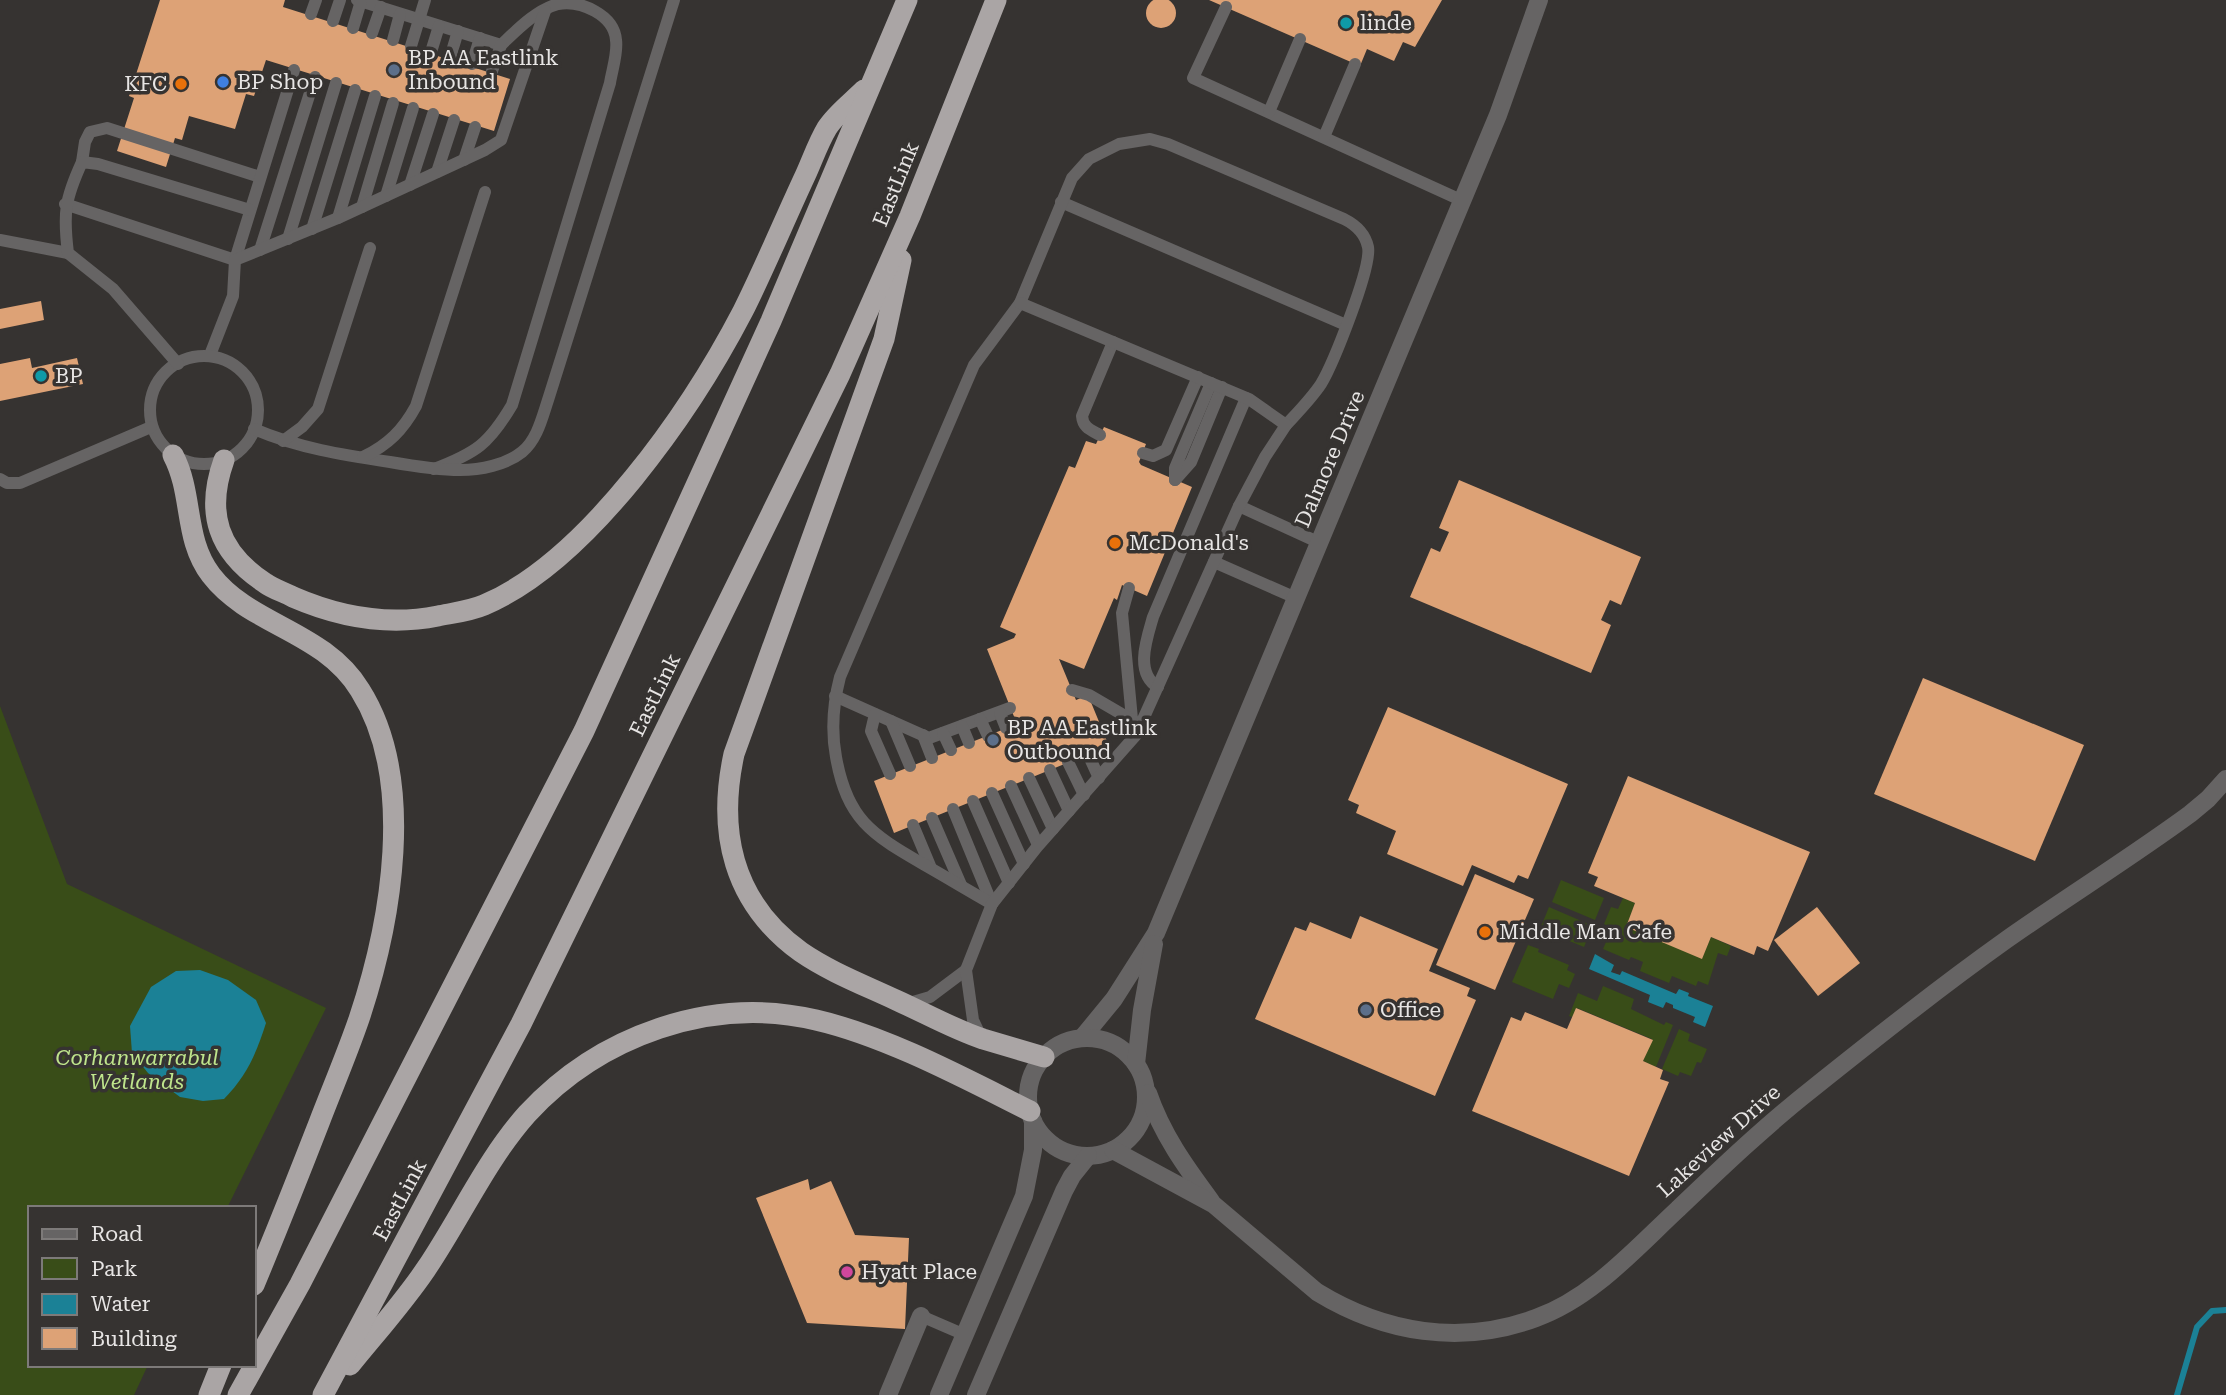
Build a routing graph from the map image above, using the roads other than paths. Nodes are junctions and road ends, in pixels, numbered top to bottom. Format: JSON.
{"nodes":[{"id":1,"x":316,"y":0,"type":"edge"},
{"id":2,"x":340,"y":0,"type":"edge"},
{"id":3,"x":425,"y":0,"type":"edge"},
{"id":4,"x":674,"y":0,"type":"edge"},
{"id":5,"x":907,"y":0,"type":"edge"},
{"id":6,"x":996,"y":0,"type":"edge"},
{"id":7,"x":1539,"y":0,"type":"edge"},
{"id":8,"x":364,"y":1,"type":"edge"},
{"id":9,"x":380,"y":7,"type":"junction"},
{"id":10,"x":1226,"y":7,"type":"dead end"},
{"id":11,"x":545,"y":10,"type":"junction"},
{"id":12,"x":400,"y":13,"type":"junction"},
{"id":13,"x":311,"y":14,"type":"dead end"},
{"id":14,"x":419,"y":19,"type":"junction"},
{"id":15,"x":333,"y":21,"type":"dead end"},
{"id":16,"x":439,"y":26,"type":"junction"},
{"id":17,"x":353,"y":28,"type":"dead end"},
{"id":18,"x":458,"y":32,"type":"junction"},
{"id":19,"x":372,"y":33,"type":"dead end"},
{"id":20,"x":480,"y":38,"type":"junction"},
{"id":21,"x":1300,"y":39,"type":"dead end"},
{"id":22,"x":393,"y":40,"type":"dead end"},
{"id":23,"x":501,"y":45,"type":"junction"},
{"id":24,"x":411,"y":46,"type":"dead end"},
{"id":25,"x":431,"y":52,"type":"dead end"},
{"id":26,"x":450,"y":58,"type":"dead end"},
{"id":27,"x":472,"y":64,"type":"dead end"},
{"id":28,"x":1355,"y":64,"type":"dead end"},
{"id":29,"x":294,"y":70,"type":"dead end"},
{"id":30,"x":492,"y":71,"type":"dead end"},
{"id":31,"x":315,"y":77,"type":"dead end"},
{"id":32,"x":875,"y":78,"type":"junction"},
{"id":33,"x":336,"y":83,"type":"dead end"},
{"id":34,"x":355,"y":90,"type":"dead end"},
{"id":35,"x":375,"y":96,"type":"dead end"},
{"id":36,"x":393,"y":103,"type":"dead end"},
{"id":37,"x":413,"y":108,"type":"dead end"},
{"id":38,"x":1269,"y":112,"type":"junction"},
{"id":39,"x":433,"y":114,"type":"dead end"},
{"id":40,"x":454,"y":120,"type":"dead end"},
{"id":41,"x":475,"y":127,"type":"dead end"},
{"id":42,"x":1324,"y":137,"type":"junction"},
{"id":43,"x":464,"y":160,"type":"junction"},
{"id":44,"x":82,"y":162,"type":"junction"},
{"id":45,"x":438,"y":172,"type":"junction"},
{"id":46,"x":260,"y":177,"type":"junction"},
{"id":47,"x":410,"y":185,"type":"junction"},
{"id":48,"x":485,"y":192,"type":"dead end"},
{"id":49,"x":386,"y":196,"type":"junction"},
{"id":50,"x":1463,"y":201,"type":"junction"},
{"id":51,"x":1061,"y":202,"type":"junction"},
{"id":52,"x":65,"y":204,"type":"junction"},
{"id":53,"x":362,"y":207,"type":"junction"},
{"id":54,"x":250,"y":210,"type":"junction"},
{"id":55,"x":909,"y":216,"type":"junction"},
{"id":56,"x":338,"y":218,"type":"junction"},
{"id":57,"x":312,"y":229,"type":"junction"},
{"id":58,"x":288,"y":239,"type":"junction"},
{"id":59,"x":0,"y":240,"type":"edge"},
{"id":60,"x":370,"y":248,"type":"dead end"},
{"id":61,"x":260,"y":250,"type":"junction"},
{"id":62,"x":68,"y":253,"type":"junction"},
{"id":63,"x":235,"y":260,"type":"junction"},
{"id":64,"x":1020,"y":303,"type":"junction"},
{"id":65,"x":1346,"y":325,"type":"junction"},
{"id":66,"x":1114,"y":342,"type":"junction"},
{"id":67,"x":210,"y":355,"type":"junction"},
{"id":68,"x":178,"y":363,"type":"junction"},
{"id":69,"x":1198,"y":377,"type":"junction"},
{"id":70,"x":1217,"y":385,"type":"junction"},
{"id":71,"x":1247,"y":398,"type":"junction"},
{"id":72,"x":1286,"y":425,"type":"junction"},
{"id":73,"x":151,"y":427,"type":"junction"},
{"id":74,"x":254,"y":429,"type":"junction"},
{"id":75,"x":1100,"y":435,"type":"dead end"},
{"id":76,"x":283,"y":441,"type":"junction"},
{"id":77,"x":1143,"y":453,"type":"dead end"},
{"id":78,"x":173,"y":455,"type":"junction"},
{"id":79,"x":362,"y":458,"type":"junction"},
{"id":80,"x":224,"y":460,"type":"junction"},
{"id":81,"x":433,"y":468,"type":"junction"},
{"id":82,"x":0,"y":479,"type":"edge"},
{"id":83,"x":1175,"y":480,"type":"dead end"},
{"id":84,"x":1239,"y":506,"type":"junction"},
{"id":85,"x":1320,"y":543,"type":"junction"},
{"id":86,"x":1214,"y":562,"type":"junction"},
{"id":87,"x":1129,"y":588,"type":"dead end"},
{"id":88,"x":1297,"y":598,"type":"junction"},
{"id":89,"x":1158,"y":687,"type":"junction"},
{"id":90,"x":1072,"y":690,"type":"dead end"},
{"id":91,"x":835,"y":696,"type":"junction"},
{"id":92,"x":875,"y":714,"type":"junction"},
{"id":93,"x":981,"y":719,"type":"junction"},
{"id":94,"x":891,"y":721,"type":"junction"},
{"id":95,"x":1137,"y":722,"type":"junction"},
{"id":96,"x":962,"y":726,"type":"junction"},
{"id":97,"x":1006,"y":728,"type":"dead end"},
{"id":98,"x":943,"y":733,"type":"junction"},
{"id":99,"x":923,"y":736,"type":"junction"},
{"id":100,"x":988,"y":736,"type":"dead end"},
{"id":101,"x":970,"y":743,"type":"dead end"},
{"id":102,"x":951,"y":750,"type":"dead end"},
{"id":103,"x":1088,"y":754,"type":"dead end"},
{"id":104,"x":932,"y":758,"type":"dead end"},
{"id":105,"x":1068,"y":762,"type":"dead end"},
{"id":106,"x":910,"y":766,"type":"dead end"},
{"id":107,"x":1050,"y":770,"type":"dead end"},
{"id":108,"x":890,"y":774,"type":"dead end"},
{"id":109,"x":1029,"y":778,"type":"dead end"},
{"id":110,"x":1099,"y":778,"type":"junction"},
{"id":111,"x":2226,"y":779,"type":"edge"},
{"id":112,"x":1011,"y":786,"type":"dead end"},
{"id":113,"x":992,"y":793,"type":"dead end"},
{"id":114,"x":1084,"y":795,"type":"junction"},
{"id":115,"x":973,"y":801,"type":"dead end"},
{"id":116,"x":953,"y":809,"type":"dead end"},
{"id":117,"x":1069,"y":811,"type":"junction"},
{"id":118,"x":932,"y":818,"type":"dead end"},
{"id":119,"x":913,"y":825,"type":"dead end"},
{"id":120,"x":1053,"y":829,"type":"junction"},
{"id":121,"x":1038,"y":845,"type":"junction"},
{"id":122,"x":1024,"y":864,"type":"junction"},
{"id":123,"x":931,"y":869,"type":"junction"},
{"id":124,"x":1009,"y":883,"type":"junction"},
{"id":125,"x":961,"y":886,"type":"junction"},
{"id":126,"x":992,"y":904,"type":"junction"},
{"id":127,"x":1156,"y":933,"type":"junction"},
{"id":128,"x":966,"y":970,"type":"junction"},
{"id":129,"x":905,"y":1004,"type":"junction"},
{"id":130,"x":982,"y":1038,"type":"junction"},
{"id":131,"x":1082,"y":1038,"type":"junction"},
{"id":132,"x":1044,"y":1057,"type":"junction"},
{"id":133,"x":1136,"y":1064,"type":"junction"},
{"id":134,"x":1145,"y":1084,"type":"junction"},
{"id":135,"x":1032,"y":1116,"type":"junction"},
{"id":136,"x":1113,"y":1150,"type":"junction"},
{"id":137,"x":1088,"y":1156,"type":"junction"},
{"id":138,"x":1213,"y":1204,"type":"junction"},
{"id":139,"x":256,"y":1280,"type":"edge"},
{"id":140,"x":921,"y":1316,"type":"joint"},
{"id":141,"x":965,"y":1335,"type":"junction"},
{"id":142,"x":256,"y":1363,"type":"edge"},
{"id":143,"x":220,"y":1367,"type":"edge"},
{"id":144,"x":254,"y":1367,"type":"edge"},
{"id":145,"x":892,"y":1394,"type":"edge"},
{"id":146,"x":209,"y":1395,"type":"edge"},
{"id":147,"x":238,"y":1395,"type":"edge"},
{"id":148,"x":325,"y":1395,"type":"edge"},
{"id":149,"x":939,"y":1395,"type":"edge"},
{"id":150,"x":976,"y":1395,"type":"edge"}],
"edges":[{"from":1,"to":13,"type":"lane"},
{"from":2,"to":15,"type":"lane"},
{"from":3,"to":14,"type":"lane"},
{"from":4,"to":81,"type":"lane"},
{"from":5,"to":32,"type":"highway"},
{"from":6,"to":55,"type":"highway","name":"EastLink"},
{"from":7,"to":50,"type":"street","name":"Dalmore Drive"},
{"from":8,"to":9,"type":"lane"},
{"from":8,"to":17,"type":"lane"},
{"from":9,"to":12,"type":"lane"},
{"from":9,"to":19,"type":"lane"},
{"from":10,"to":38,"type":"lane"},
{"from":11,"to":23,"type":"lane"},
{"from":11,"to":43,"type":"lane"},
{"from":11,"to":81,"type":"lane"},
{"from":12,"to":14,"type":"lane"},
{"from":12,"to":22,"type":"lane"},
{"from":14,"to":16,"type":"lane"},
{"from":14,"to":24,"type":"lane"},
{"from":16,"to":18,"type":"lane"},
{"from":16,"to":25,"type":"lane"},
{"from":18,"to":20,"type":"lane"},
{"from":18,"to":26,"type":"lane"},
{"from":20,"to":23,"type":"lane"},
{"from":20,"to":27,"type":"lane"},
{"from":21,"to":38,"type":"lane"},
{"from":23,"to":30,"type":"lane"},
{"from":28,"to":42,"type":"lane"},
{"from":29,"to":46,"type":"lane"},
{"from":31,"to":61,"type":"lane"},
{"from":32,"to":80,"type":"highway"},
{"from":32,"to":142,"type":"highway"},
{"from":33,"to":58,"type":"lane"},
{"from":34,"to":57,"type":"lane"},
{"from":35,"to":56,"type":"lane"},
{"from":36,"to":53,"type":"lane"},
{"from":37,"to":49,"type":"lane"},
{"from":38,"to":42,"type":"lane"},
{"from":39,"to":47,"type":"lane"},
{"from":40,"to":45,"type":"lane"},
{"from":41,"to":43,"type":"lane"},
{"from":42,"to":50,"type":"lane"},
{"from":43,"to":45,"type":"lane"},
{"from":44,"to":46,"type":"lane"},
{"from":44,"to":52,"type":"lane"},
{"from":44,"to":54,"type":"lane"},
{"from":45,"to":47,"type":"lane"},
{"from":46,"to":54,"type":"lane"},
{"from":47,"to":49,"type":"lane"},
{"from":48,"to":79,"type":"lane"},
{"from":49,"to":53,"type":"lane"},
{"from":50,"to":85,"type":"street","name":"Dalmore Drive"},
{"from":51,"to":64,"type":"lane"},
{"from":51,"to":65,"type":"lane"},
{"from":51,"to":65,"type":"lane"},
{"from":52,"to":62,"type":"lane"},
{"from":52,"to":63,"type":"lane"},
{"from":53,"to":56,"type":"lane"},
{"from":54,"to":63,"type":"lane"},
{"from":55,"to":129,"type":"highway"},
{"from":55,"to":148,"type":"highway","name":"EastLink"},
{"from":56,"to":57,"type":"lane"},
{"from":57,"to":58,"type":"lane"},
{"from":58,"to":61,"type":"lane"},
{"from":59,"to":62,"type":"lane"},
{"from":60,"to":76,"type":"lane"},
{"from":61,"to":63,"type":"lane"},
{"from":62,"to":68,"type":"lane"},
{"from":63,"to":67,"type":"lane"},
{"from":64,"to":66,"type":"lane"},
{"from":64,"to":91,"type":"lane"},
{"from":65,"to":72,"type":"lane"},
{"from":66,"to":69,"type":"lane"},
{"from":66,"to":75,"type":"lane"},
{"from":67,"to":68,"type":"lane"},
{"from":67,"to":74,"type":"lane"},
{"from":68,"to":73,"type":"lane"},
{"from":69,"to":70,"type":"lane"},
{"from":69,"to":77,"type":"lane"},
{"from":70,"to":71,"type":"lane"},
{"from":70,"to":83,"type":"lane"},
{"from":71,"to":72,"type":"lane"},
{"from":71,"to":89,"type":"lane"},
{"from":72,"to":84,"type":"lane"},
{"from":73,"to":78,"type":"lane"},
{"from":73,"to":82,"type":"lane"},
{"from":74,"to":76,"type":"lane"},
{"from":74,"to":80,"type":"lane"},
{"from":76,"to":79,"type":"lane"},
{"from":78,"to":80,"type":"lane"},
{"from":78,"to":139,"type":"highway"},
{"from":79,"to":81,"type":"lane"},
{"from":84,"to":85,"type":"lane"},
{"from":84,"to":86,"type":"lane"},
{"from":85,"to":88,"type":"street","name":"Dalmore Drive"},
{"from":86,"to":88,"type":"lane"},
{"from":86,"to":89,"type":"lane"},
{"from":87,"to":95,"type":"lane"},
{"from":88,"to":127,"type":"street","name":"Dalmore Drive"},
{"from":89,"to":95,"type":"lane"},
{"from":90,"to":95,"type":"lane"},
{"from":91,"to":92,"type":"lane"},
{"from":91,"to":123,"type":"lane"},
{"from":92,"to":94,"type":"lane"},
{"from":92,"to":108,"type":"lane"},
{"from":93,"to":96,"type":"lane"},
{"from":93,"to":97,"type":"lane"},
{"from":93,"to":100,"type":"lane"},
{"from":94,"to":99,"type":"lane"},
{"from":94,"to":106,"type":"lane"},
{"from":95,"to":110,"type":"lane"},
{"from":96,"to":98,"type":"lane"},
{"from":96,"to":101,"type":"lane"},
{"from":98,"to":99,"type":"lane"},
{"from":98,"to":102,"type":"lane"},
{"from":99,"to":104,"type":"lane"},
{"from":103,"to":110,"type":"lane"},
{"from":105,"to":114,"type":"lane"},
{"from":107,"to":117,"type":"lane"},
{"from":109,"to":120,"type":"lane"},
{"from":110,"to":114,"type":"lane"},
{"from":111,"to":138,"type":"street","name":"Lakeview Drive"},
{"from":112,"to":121,"type":"lane"},
{"from":113,"to":122,"type":"lane"},
{"from":114,"to":117,"type":"lane"},
{"from":115,"to":124,"type":"lane"},
{"from":116,"to":126,"type":"lane"},
{"from":117,"to":120,"type":"lane"},
{"from":118,"to":125,"type":"lane"},
{"from":119,"to":123,"type":"lane"},
{"from":120,"to":121,"type":"lane"},
{"from":121,"to":122,"type":"lane"},
{"from":122,"to":124,"type":"lane"},
{"from":123,"to":125,"type":"lane"},
{"from":124,"to":126,"type":"lane"},
{"from":125,"to":126,"type":"lane"},
{"from":126,"to":128,"type":"lane"},
{"from":127,"to":131,"type":"street","name":"Dalmore Drive"},
{"from":127,"to":133,"type":"street","name":"Dalmore Drive"},
{"from":128,"to":129,"type":"lane"},
{"from":128,"to":130,"type":"lane"},
{"from":129,"to":130,"type":"highway"},
{"from":130,"to":132,"type":"highway"},
{"from":131,"to":132,"type":"street"},
{"from":131,"to":133,"type":"street"},
{"from":132,"to":135,"type":"street"},
{"from":133,"to":134,"type":"street"},
{"from":134,"to":136,"type":"street"},
{"from":134,"to":138,"type":"street","name":"Lakeview Drive"},
{"from":135,"to":137,"type":"street"},
{"from":135,"to":141,"type":"street"},
{"from":135,"to":148,"type":"highway"},
{"from":136,"to":137,"type":"street"},
{"from":136,"to":138,"type":"street","name":"Lakeview Drive"},
{"from":137,"to":150,"type":"street"},
{"from":140,"to":141,"type":"lane"},
{"from":140,"to":145,"type":"street"},
{"from":141,"to":149,"type":"street"},
{"from":143,"to":146,"type":"highway"},
{"from":144,"to":147,"type":"highway"}]}
